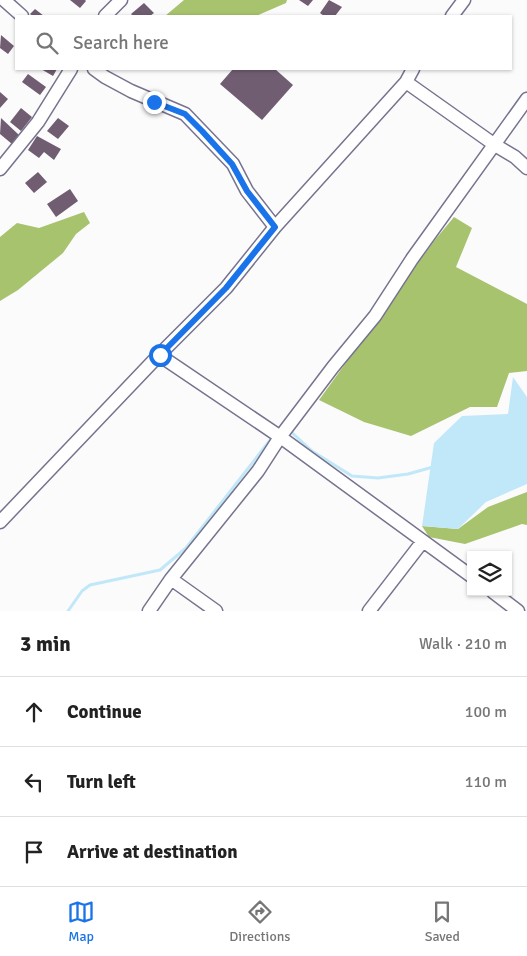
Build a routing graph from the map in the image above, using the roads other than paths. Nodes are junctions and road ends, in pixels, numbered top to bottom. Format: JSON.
{"nodes":[{"id":1,"x":4,"y":0,"type":"edge"},
{"id":2,"x":121,"y":0,"type":"edge"},
{"id":3,"x":464,"y":0,"type":"edge"},
{"id":4,"x":21,"y":15,"type":"edge"},
{"id":5,"x":106,"y":15,"type":"edge"},
{"id":6,"x":453,"y":15,"type":"edge"},
{"id":7,"x":70,"y":70,"type":"edge"},
{"id":8,"x":95,"y":70,"type":"edge"},
{"id":9,"x":412,"y":70,"type":"edge"},
{"id":10,"x":406,"y":82,"type":"junction"},
{"id":11,"x":527,"y":98,"type":"edge"},
{"id":12,"x":495,"y":145,"type":"junction"},
{"id":13,"x":527,"y":168,"type":"edge"},
{"id":14,"x":0,"y":169,"type":"edge"},
{"id":15,"x":275,"y":227,"type":"junction"},
{"id":16,"x":160,"y":355,"type":"junction"},
{"id":17,"x":281,"y":432,"type":"junction"},
{"id":18,"x":0,"y":522,"type":"edge"},
{"id":19,"x":423,"y":540,"type":"junction"},
{"id":20,"x":467,"y":573,"type":"edge"},
{"id":21,"x":172,"y":579,"type":"junction"},
{"id":22,"x":498,"y":596,"type":"edge"},
{"id":23,"x":149,"y":611,"type":"edge"},
{"id":24,"x":216,"y":611,"type":"edge"},
{"id":25,"x":369,"y":611,"type":"edge"},
{"id":26,"x":518,"y":611,"type":"edge"}],
"edges":[{"from":1,"to":4,"type":"street"},
{"from":2,"to":5,"type":"street"},
{"from":3,"to":6,"type":"street"},
{"from":7,"to":14,"type":"street"},
{"from":8,"to":15,"type":"street"},
{"from":9,"to":10,"type":"street"},
{"from":10,"to":12,"type":"street"},
{"from":10,"to":15,"type":"street"},
{"from":11,"to":12,"type":"street"},
{"from":12,"to":13,"type":"street"},
{"from":12,"to":17,"type":"street"},
{"from":15,"to":16,"type":"street"},
{"from":16,"to":17,"type":"street"},
{"from":16,"to":18,"type":"street"},
{"from":17,"to":19,"type":"street"},
{"from":17,"to":21,"type":"street"},
{"from":19,"to":20,"type":"street"},
{"from":19,"to":25,"type":"street"},
{"from":21,"to":23,"type":"street"},
{"from":21,"to":24,"type":"street"},
{"from":22,"to":26,"type":"street"}]}
